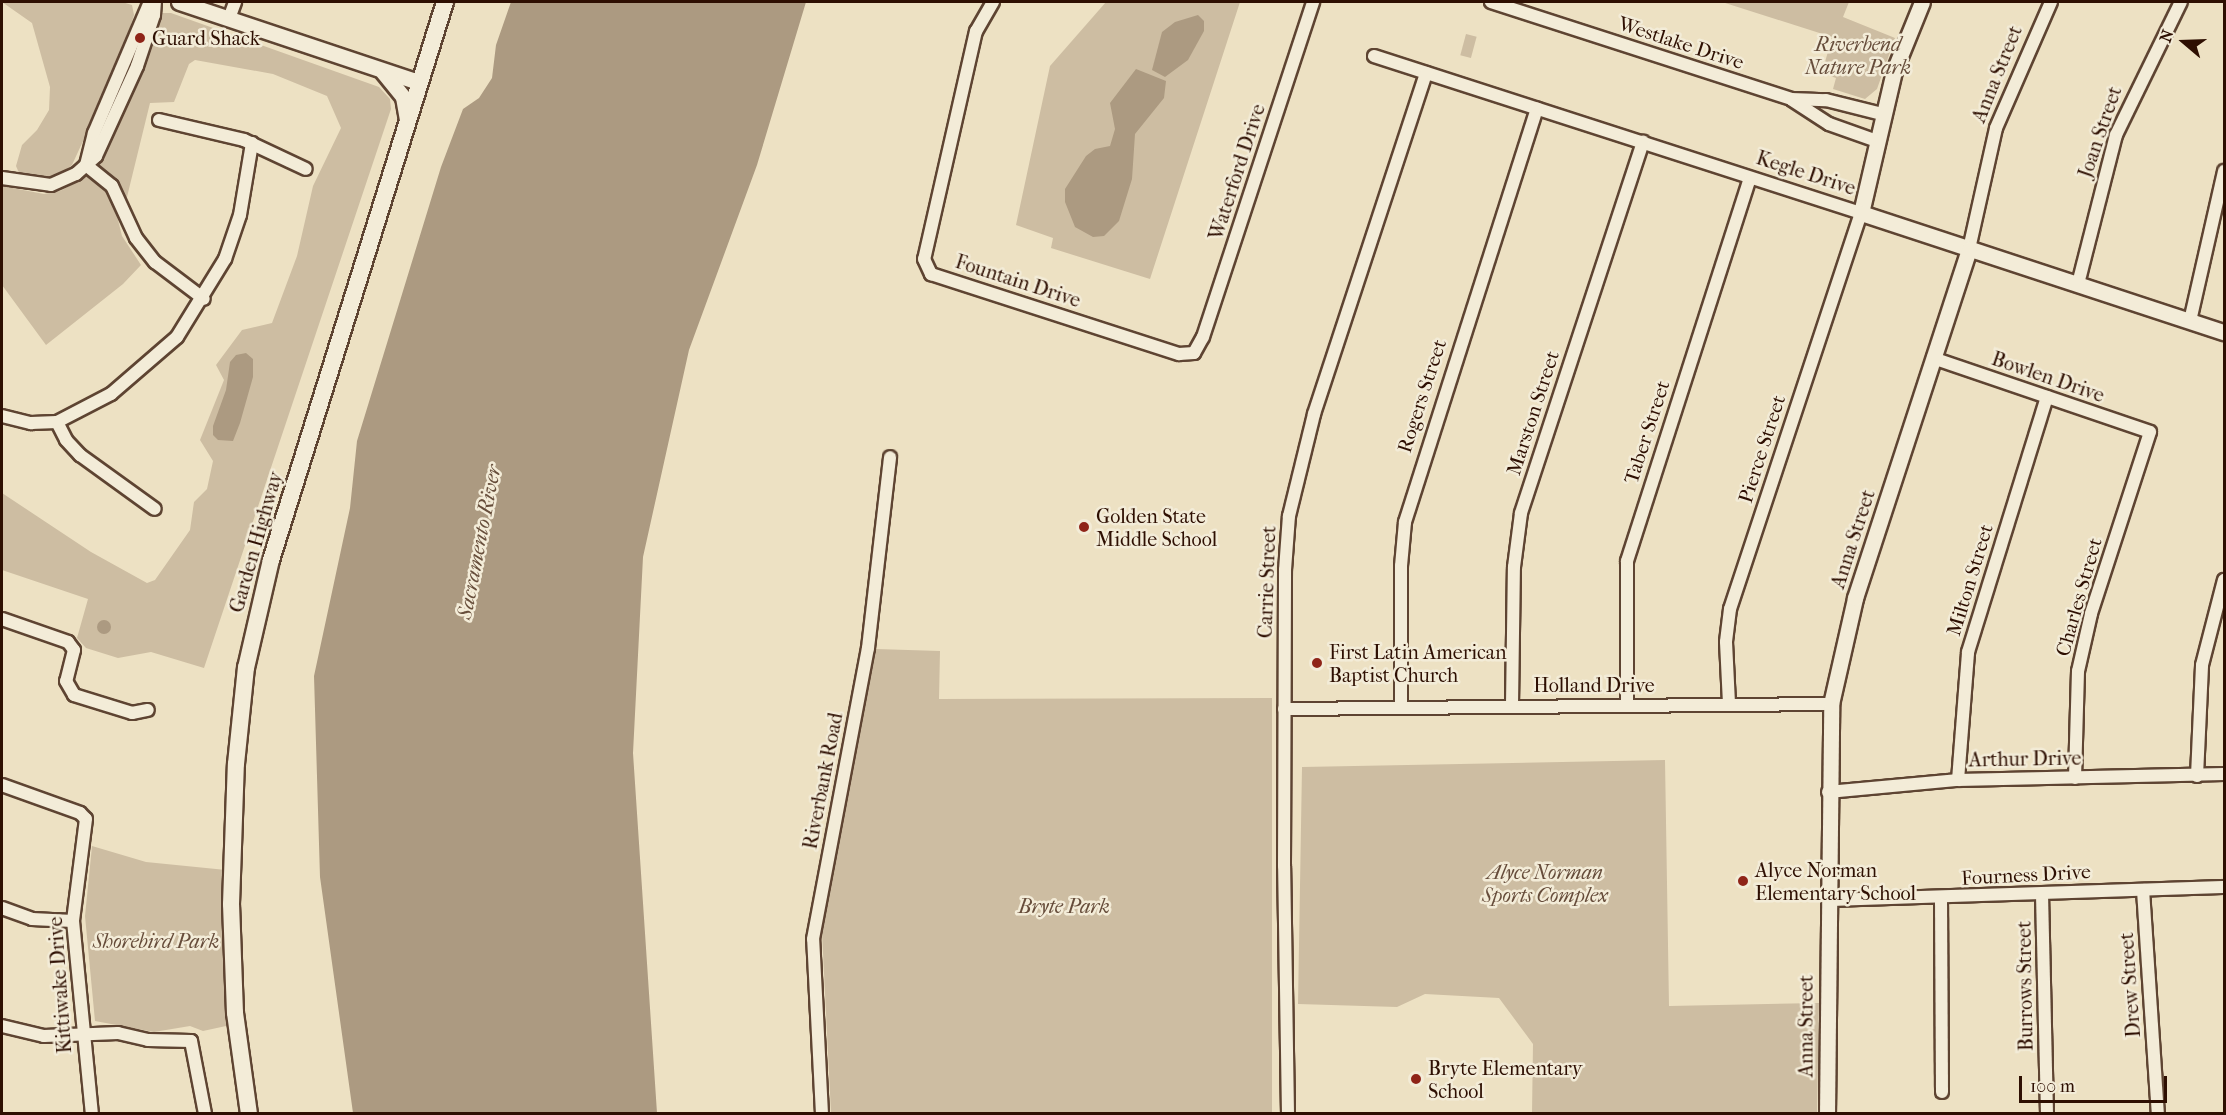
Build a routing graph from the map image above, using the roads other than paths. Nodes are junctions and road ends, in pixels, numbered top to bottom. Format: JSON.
{"nodes":[{"id":1,"x":150,"y":2,"type":"edge"},
{"id":2,"x":155,"y":2,"type":"edge"},
{"id":3,"x":179,"y":2,"type":"edge"},
{"id":4,"x":445,"y":2,"type":"edge"},
{"id":5,"x":993,"y":2,"type":"edge"},
{"id":6,"x":1313,"y":2,"type":"edge"},
{"id":7,"x":1491,"y":2,"type":"edge"},
{"id":8,"x":1922,"y":2,"type":"edge"},
{"id":9,"x":2051,"y":2,"type":"edge"},
{"id":10,"x":2181,"y":2,"type":"edge"},
{"id":11,"x":232,"y":9,"type":"edge"},
{"id":12,"x":1374,"y":56,"type":"dead end"},
{"id":13,"x":378,"y":68,"type":"junction"},
{"id":14,"x":1426,"y":73,"type":"junction"},
{"id":15,"x":418,"y":82,"type":"junction"},
{"id":16,"x":1791,"y":99,"type":"junction"},
{"id":17,"x":1835,"y":102,"type":"junction"},
{"id":18,"x":1537,"y":109,"type":"junction"},
{"id":19,"x":1882,"y":114,"type":"junction"},
{"id":20,"x":407,"y":119,"type":"junction"},
{"id":21,"x":159,"y":120,"type":"dead end"},
{"id":22,"x":1829,"y":124,"type":"junction"},
{"id":23,"x":1877,"y":141,"type":"junction"},
{"id":24,"x":1643,"y":142,"type":"junction"},
{"id":25,"x":252,"y":143,"type":"junction"},
{"id":26,"x":86,"y":165,"type":"junction"},
{"id":27,"x":306,"y":169,"type":"dead end"},
{"id":28,"x":2224,"y":171,"type":"edge"},
{"id":29,"x":2,"y":178,"type":"edge"},
{"id":30,"x":1750,"y":178,"type":"junction"},
{"id":31,"x":1861,"y":213,"type":"junction"},
{"id":32,"x":1969,"y":249,"type":"junction"},
{"id":33,"x":2078,"y":284,"type":"junction"},
{"id":34,"x":204,"y":299,"type":"junction"},
{"id":35,"x":2190,"y":321,"type":"junction"},
{"id":36,"x":2224,"y":332,"type":"edge"},
{"id":37,"x":1194,"y":353,"type":"joint"},
{"id":38,"x":1934,"y":358,"type":"junction"},
{"id":39,"x":2047,"y":398,"type":"junction"},
{"id":40,"x":2,"y":416,"type":"edge"},
{"id":41,"x":57,"y":422,"type":"junction"},
{"id":42,"x":2150,"y":432,"type":"joint"},
{"id":43,"x":890,"y":457,"type":"dead end"},
{"id":44,"x":155,"y":509,"type":"dead end"},
{"id":45,"x":2224,"y":580,"type":"edge"},
{"id":46,"x":2,"y":619,"type":"edge"},
{"id":47,"x":1729,"y":703,"type":"junction"},
{"id":48,"x":1831,"y":704,"type":"junction"},
{"id":49,"x":1512,"y":705,"type":"junction"},
{"id":50,"x":1401,"y":706,"type":"junction"},
{"id":51,"x":1627,"y":706,"type":"junction"},
{"id":52,"x":1284,"y":709,"type":"junction"},
{"id":53,"x":148,"y":711,"type":"dead end"},
{"id":54,"x":2224,"y":774,"type":"edge"},
{"id":55,"x":2197,"y":776,"type":"junction"},
{"id":56,"x":2075,"y":778,"type":"junction"},
{"id":57,"x":1958,"y":780,"type":"junction"},
{"id":58,"x":2,"y":785,"type":"edge"},
{"id":59,"x":1828,"y":792,"type":"junction"},
{"id":60,"x":2224,"y":887,"type":"edge"},
{"id":61,"x":2143,"y":890,"type":"junction"},
{"id":62,"x":2042,"y":894,"type":"junction"},
{"id":63,"x":1941,"y":899,"type":"junction"},
{"id":64,"x":1829,"y":900,"type":"junction"},
{"id":65,"x":2,"y":908,"type":"edge"},
{"id":66,"x":73,"y":921,"type":"junction"},
{"id":67,"x":2,"y":1026,"type":"edge"},
{"id":68,"x":82,"y":1035,"type":"junction"},
{"id":69,"x":1942,"y":1092,"type":"dead end"},
{"id":70,"x":92,"y":1113,"type":"edge"},
{"id":71,"x":205,"y":1113,"type":"edge"},
{"id":72,"x":249,"y":1113,"type":"edge"},
{"id":73,"x":822,"y":1113,"type":"edge"},
{"id":74,"x":1288,"y":1113,"type":"edge"},
{"id":75,"x":1827,"y":1113,"type":"edge"},
{"id":76,"x":2047,"y":1113,"type":"edge"},
{"id":77,"x":2158,"y":1113,"type":"edge"}],
"edges":[{"from":1,"to":26,"type":"street"},
{"from":2,"to":26,"type":"street"},
{"from":3,"to":11,"type":"street"},
{"from":4,"to":15,"type":"main road","name":"Garden Highway"},
{"from":5,"to":37,"type":"street","name":"Fountain Drive"},
{"from":6,"to":37,"type":"street","name":"Waterford Drive"},
{"from":7,"to":16,"type":"street","name":"Westlake Drive"},
{"from":8,"to":19,"type":"street"},
{"from":9,"to":32,"type":"street","name":"Anna Street"},
{"from":10,"to":33,"type":"street","name":"Joan Street"},
{"from":11,"to":13,"type":"street"},
{"from":12,"to":14,"type":"street","name":"Kegle Drive"},
{"from":13,"to":15,"type":"street"},
{"from":13,"to":20,"type":"street"},
{"from":14,"to":18,"type":"street","name":"Kegle Drive"},
{"from":14,"to":52,"type":"street","name":"Carrie Street"},
{"from":15,"to":20,"type":"main road","name":"Garden Highway"},
{"from":16,"to":17,"type":"street","name":"Westlake Drive"},
{"from":16,"to":22,"type":"street","name":"Westlake Drive"},
{"from":17,"to":19,"type":"street","name":"Westlake Drive"},
{"from":17,"to":22,"type":"street"},
{"from":18,"to":24,"type":"street","name":"Kegle Drive"},
{"from":18,"to":50,"type":"street","name":"Rogers Street"},
{"from":19,"to":23,"type":"street"},
{"from":20,"to":72,"type":"main road","name":"Garden Highway"},
{"from":21,"to":25,"type":"street"},
{"from":22,"to":23,"type":"street","name":"Westlake Drive"},
{"from":23,"to":31,"type":"street"},
{"from":24,"to":30,"type":"street","name":"Kegle Drive"},
{"from":24,"to":49,"type":"street","name":"Marston Street"},
{"from":25,"to":27,"type":"street"},
{"from":25,"to":34,"type":"street"},
{"from":26,"to":29,"type":"street"},
{"from":26,"to":34,"type":"street"},
{"from":28,"to":35,"type":"street"},
{"from":30,"to":31,"type":"street","name":"Kegle Drive"},
{"from":30,"to":51,"type":"street","name":"Taber Street"},
{"from":31,"to":32,"type":"street","name":"Kegle Drive"},
{"from":31,"to":47,"type":"street","name":"Pierce Street"},
{"from":32,"to":33,"type":"street","name":"Kegle Drive"},
{"from":32,"to":38,"type":"street","name":"Anna Street"},
{"from":33,"to":35,"type":"street","name":"Kegle Drive"},
{"from":34,"to":41,"type":"street"},
{"from":35,"to":36,"type":"street","name":"Kegle Drive"},
{"from":38,"to":39,"type":"street","name":"Bowlen Drive"},
{"from":38,"to":48,"type":"street","name":"Anna Street"},
{"from":39,"to":42,"type":"street","name":"Bowlen Drive"},
{"from":39,"to":57,"type":"street","name":"Milton Street"},
{"from":40,"to":41,"type":"street"},
{"from":41,"to":44,"type":"street"},
{"from":42,"to":56,"type":"street","name":"Charles Street"},
{"from":43,"to":73,"type":"street","name":"Riverbank Road"},
{"from":45,"to":55,"type":"street"},
{"from":46,"to":53,"type":"street"},
{"from":47,"to":48,"type":"street","name":"Holland Drive"},
{"from":47,"to":51,"type":"street","name":"Holland Drive"},
{"from":48,"to":59,"type":"street","name":"Anna Street"},
{"from":49,"to":50,"type":"street","name":"Holland Drive"},
{"from":49,"to":51,"type":"street","name":"Holland Drive"},
{"from":50,"to":52,"type":"street","name":"Holland Drive"},
{"from":52,"to":74,"type":"street","name":"Carrie Street"},
{"from":54,"to":55,"type":"street","name":"Arthur Drive"},
{"from":55,"to":56,"type":"street","name":"Arthur Drive"},
{"from":56,"to":57,"type":"street","name":"Arthur Drive"},
{"from":57,"to":59,"type":"street","name":"Arthur Drive"},
{"from":58,"to":66,"type":"street","name":"Kittiwake Drive"},
{"from":59,"to":64,"type":"street","name":"Anna Street"},
{"from":60,"to":61,"type":"street","name":"Fourness Drive"},
{"from":61,"to":62,"type":"street","name":"Fourness Drive"},
{"from":61,"to":77,"type":"street","name":"Drew Street"},
{"from":62,"to":63,"type":"street","name":"Fourness Drive"},
{"from":62,"to":76,"type":"street","name":"Burrows Street"},
{"from":63,"to":64,"type":"street","name":"Fourness Drive"},
{"from":63,"to":69,"type":"street"},
{"from":64,"to":75,"type":"street","name":"Anna Street"},
{"from":65,"to":66,"type":"street"},
{"from":66,"to":68,"type":"street","name":"Kittiwake Drive"},
{"from":67,"to":68,"type":"street"},
{"from":68,"to":70,"type":"street","name":"Kittiwake Drive"},
{"from":68,"to":71,"type":"street"}]}
